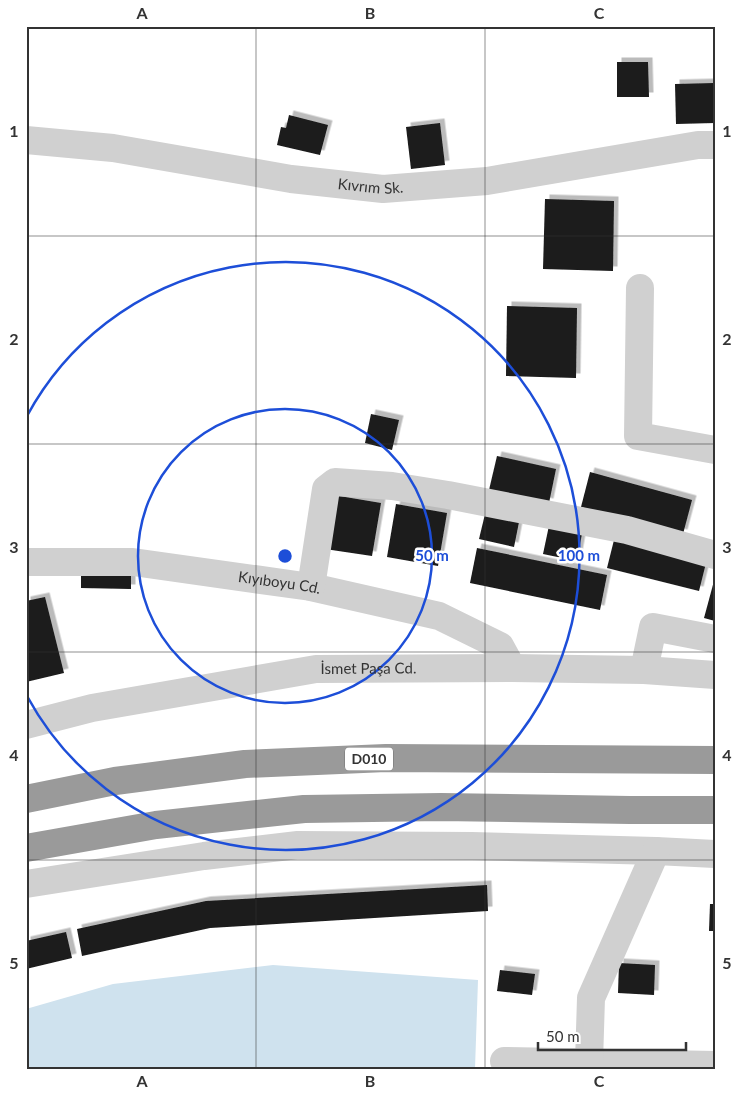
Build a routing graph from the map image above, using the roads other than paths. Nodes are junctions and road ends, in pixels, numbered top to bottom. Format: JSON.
{"nodes":[{"id":1,"x":26,"y":140,"type":"edge"},
{"id":2,"x":715,"y":146,"type":"edge"},
{"id":3,"x":640,"y":288,"type":"dead end"},
{"id":4,"x":715,"y":450,"type":"edge"},
{"id":5,"x":715,"y":555,"type":"edge"},
{"id":6,"x":26,"y":562,"type":"edge"},
{"id":7,"x":311,"y":587,"type":"junction"},
{"id":8,"x":715,"y":639,"type":"edge"},
{"id":9,"x":512,"y":668,"type":"junction"},
{"id":10,"x":644,"y":670,"type":"junction"},
{"id":11,"x":715,"y":675,"type":"edge"},
{"id":12,"x":26,"y":725,"type":"edge"},
{"id":13,"x":715,"y":760,"type":"edge"},
{"id":14,"x":26,"y":799,"type":"edge"},
{"id":15,"x":715,"y":810,"type":"edge"},
{"id":16,"x":26,"y":848,"type":"edge"},
{"id":17,"x":656,"y":851,"type":"junction"},
{"id":18,"x":715,"y":854,"type":"edge"},
{"id":19,"x":26,"y":884,"type":"edge"},
{"id":20,"x":504,"y":1061,"type":"dead end"},
{"id":21,"x":589,"y":1062,"type":"junction"},
{"id":22,"x":715,"y":1065,"type":"edge"}],
"edges":[{"from":1,"to":2,"type":"street","name":"Kıvrım Sk."},
{"from":3,"to":4,"type":"street"},
{"from":5,"to":7,"type":"street"},
{"from":6,"to":7,"type":"street","name":"Kıyıboyu Cd."},
{"from":7,"to":9,"type":"street","name":"Kıyıboyu Cd."},
{"from":8,"to":10,"type":"street"},
{"from":9,"to":10,"type":"street","name":"İsmet Paşa Cd."},
{"from":9,"to":12,"type":"street","name":"İsmet Paşa Cd."},
{"from":10,"to":11,"type":"street","name":"İsmet Paşa Cd."},
{"from":13,"to":14,"type":"highway","number":"D010"},
{"from":15,"to":16,"type":"highway"},
{"from":17,"to":18,"type":"street"},
{"from":17,"to":19,"type":"street"},
{"from":17,"to":21,"type":"street"},
{"from":20,"to":21,"type":"street"},
{"from":21,"to":22,"type":"street"}]}
